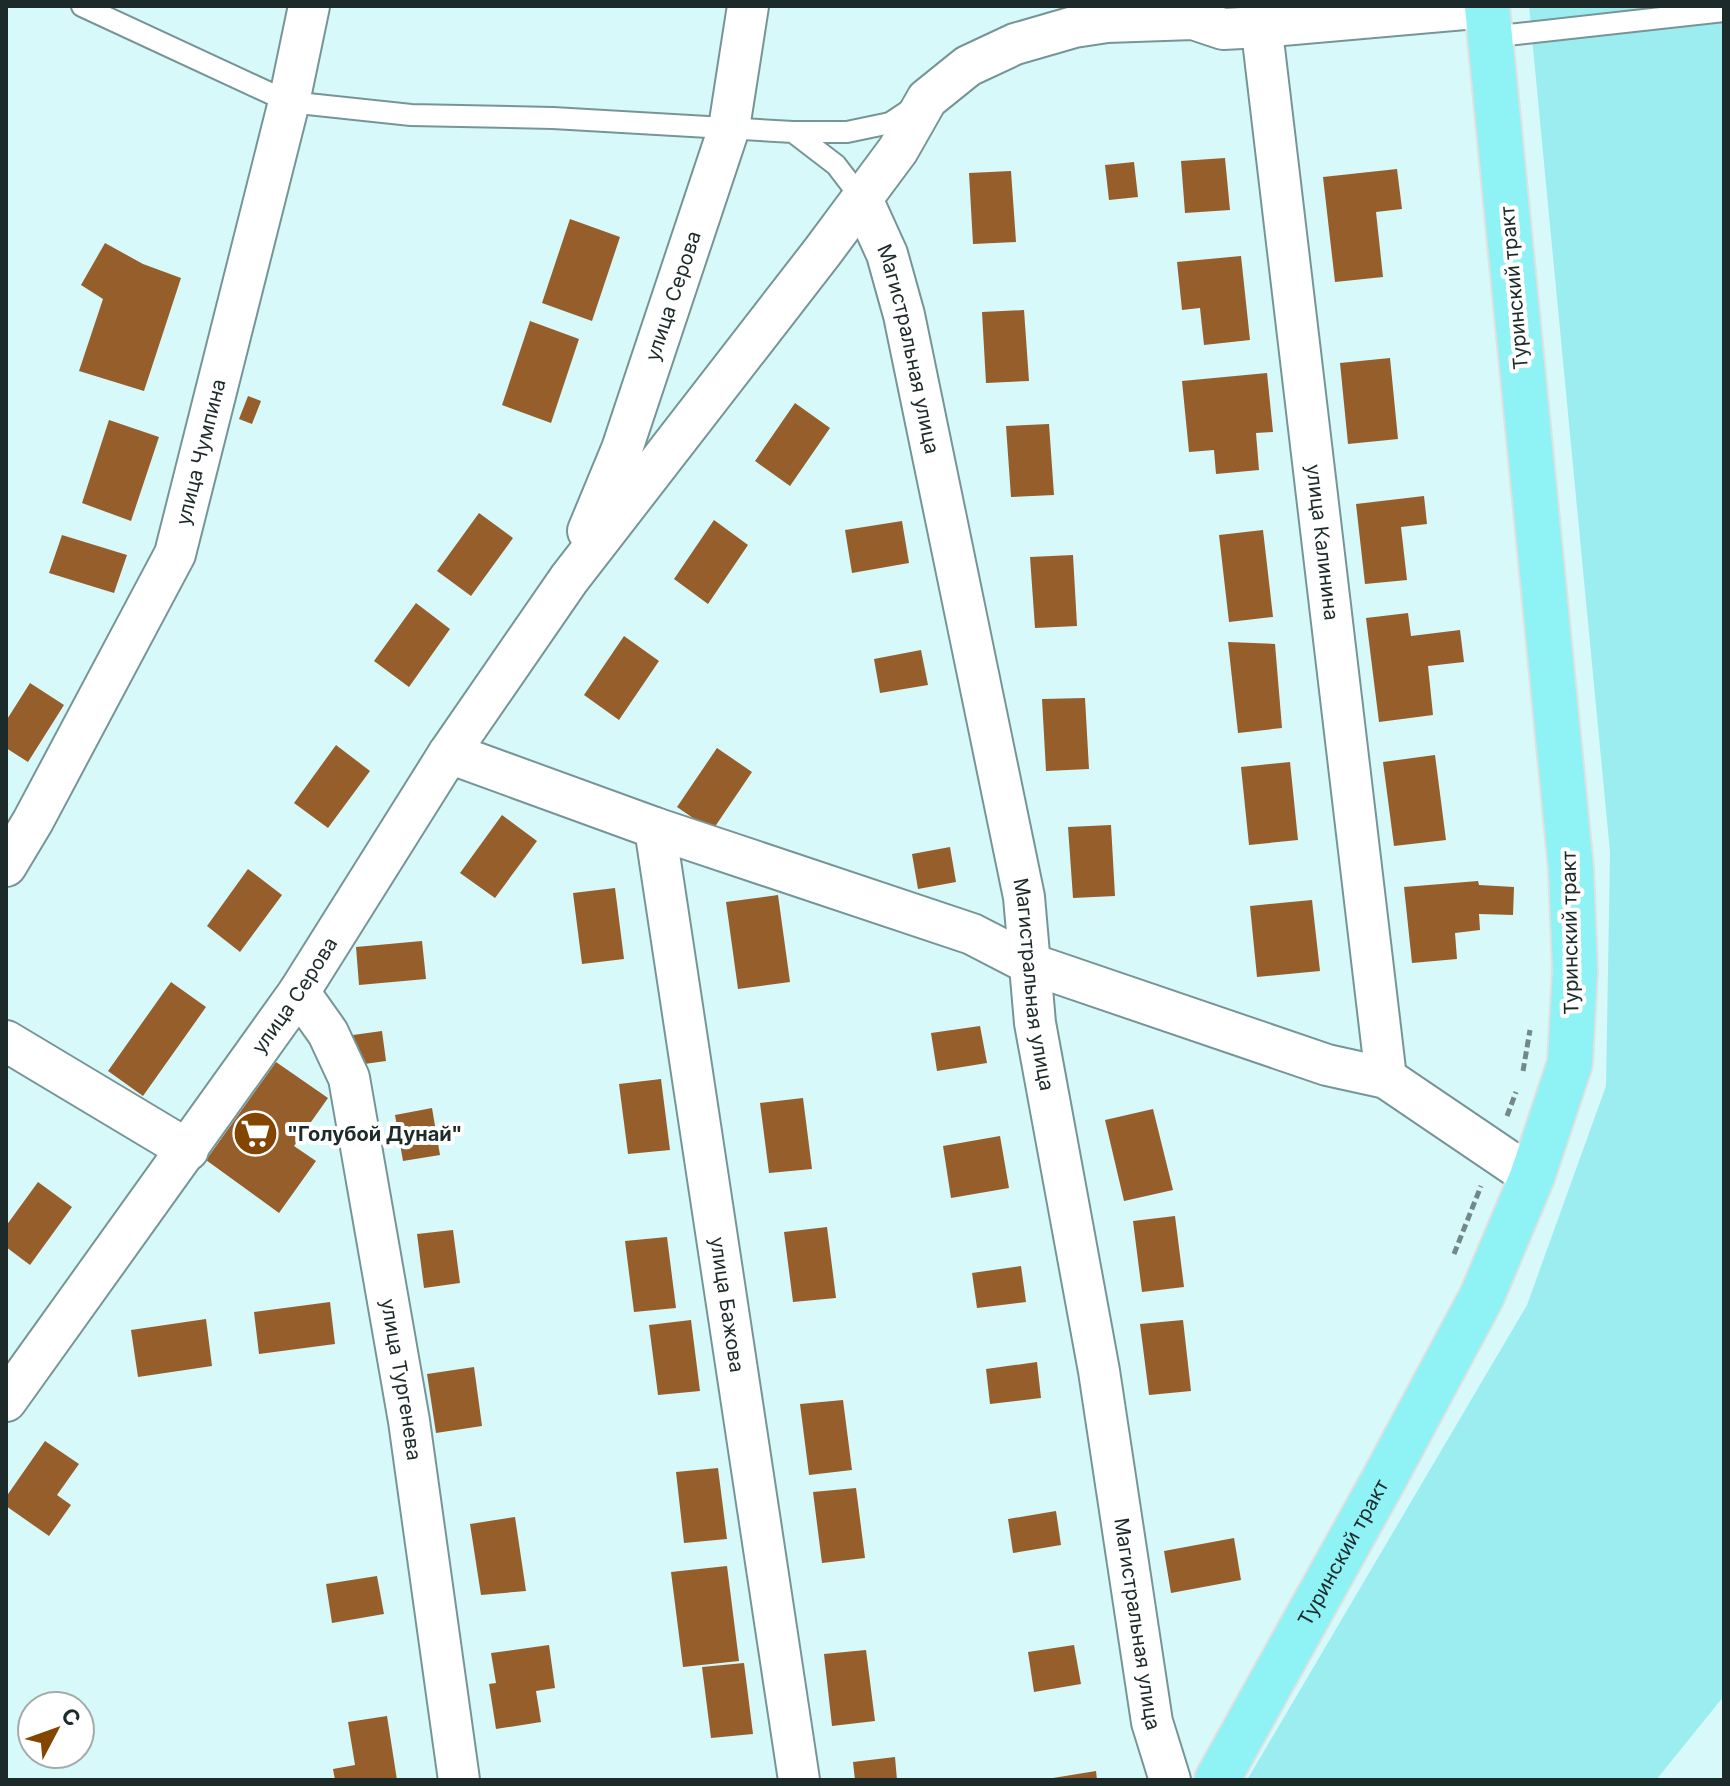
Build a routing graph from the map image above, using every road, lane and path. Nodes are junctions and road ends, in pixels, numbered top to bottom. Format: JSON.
{"nodes":[{"id":1,"x":82,"y":6,"type":"edge"},
{"id":2,"x":309,"y":6,"type":"edge"},
{"id":3,"x":748,"y":6,"type":"edge"},
{"id":4,"x":1161,"y":6,"type":"edge"},
{"id":5,"x":1724,"y":11,"type":"edge"},
{"id":6,"x":1260,"y":17,"type":"edge"},
{"id":7,"x":1488,"y":17,"type":"edge"},
{"id":8,"x":1107,"y":22,"type":"junction"},
{"id":9,"x":927,"y":99,"type":"junction"},
{"id":10,"x":289,"y":102,"type":"junction"},
{"id":11,"x":729,"y":128,"type":"junction"},
{"id":12,"x":793,"y":132,"type":"junction"},
{"id":13,"x":862,"y":199,"type":"junction"},
{"id":14,"x":569,"y":579,"type":"junction"},
{"id":15,"x":449,"y":753,"type":"junction"},
{"id":16,"x":655,"y":828,"type":"junction"},
{"id":17,"x":6,"y":866,"type":"edge"},
{"id":18,"x":1028,"y":963,"type":"junction"},
{"id":19,"x":299,"y":992,"type":"junction"},
{"id":20,"x":1532,"y":1016,"type":"dead end"},
{"id":21,"x":6,"y":1041,"type":"edge"},
{"id":22,"x":1386,"y":1078,"type":"junction"},
{"id":23,"x":188,"y":1150,"type":"junction"},
{"id":24,"x":1494,"y":1152,"type":"junction"},
{"id":25,"x":1532,"y":1177,"type":"junction"},
{"id":26,"x":1453,"y":1255,"type":"dead end"},
{"id":27,"x":6,"y":1401,"type":"edge"},
{"id":28,"x":459,"y":1780,"type":"edge"},
{"id":29,"x":799,"y":1780,"type":"edge"},
{"id":30,"x":1170,"y":1780,"type":"edge"},
{"id":31,"x":1217,"y":1780,"type":"edge"}],
"edges":[{"from":1,"to":10,"type":"lane"},
{"from":2,"to":10,"type":"street","name":"улица Чумпина"},
{"from":3,"to":11,"type":"street","name":"улица Серова"},
{"from":4,"to":8,"type":"street"},
{"from":5,"to":7,"type":"lane"},
{"from":6,"to":7,"type":"street"},
{"from":6,"to":8,"type":"street"},
{"from":6,"to":22,"type":"street","name":"улица Калинина"},
{"from":7,"to":25,"type":"main road","name":"Туринский тракт"},
{"from":8,"to":9,"type":"street"},
{"from":9,"to":12,"type":"lane"},
{"from":9,"to":13,"type":"street","name":"улица Серова"},
{"from":10,"to":11,"type":"lane"},
{"from":10,"to":17,"type":"street","name":"улица Чумпина"},
{"from":11,"to":12,"type":"lane"},
{"from":11,"to":14,"type":"street","name":"улица Серова"},
{"from":12,"to":13,"type":"lane"},
{"from":13,"to":14,"type":"street","name":"улица Серова"},
{"from":13,"to":18,"type":"street","name":"Магистральная улица"},
{"from":14,"to":15,"type":"street","name":"улица Серова"},
{"from":15,"to":16,"type":"street"},
{"from":15,"to":19,"type":"street","name":"улица Серова"},
{"from":16,"to":18,"type":"street"},
{"from":16,"to":29,"type":"street","name":"улица Бажова"},
{"from":18,"to":22,"type":"street"},
{"from":18,"to":30,"type":"street","name":"Магистральная улица"},
{"from":19,"to":23,"type":"street","name":"улица Серова"},
{"from":19,"to":28,"type":"street","name":"улица Тургенева"},
{"from":20,"to":24,"type":"path"},
{"from":21,"to":23,"type":"street"},
{"from":22,"to":24,"type":"street"},
{"from":23,"to":27,"type":"street","name":"улица Серова"},
{"from":24,"to":25,"type":"street"},
{"from":24,"to":26,"type":"path"},
{"from":25,"to":31,"type":"main road","name":"Туринский тракт"}]}
